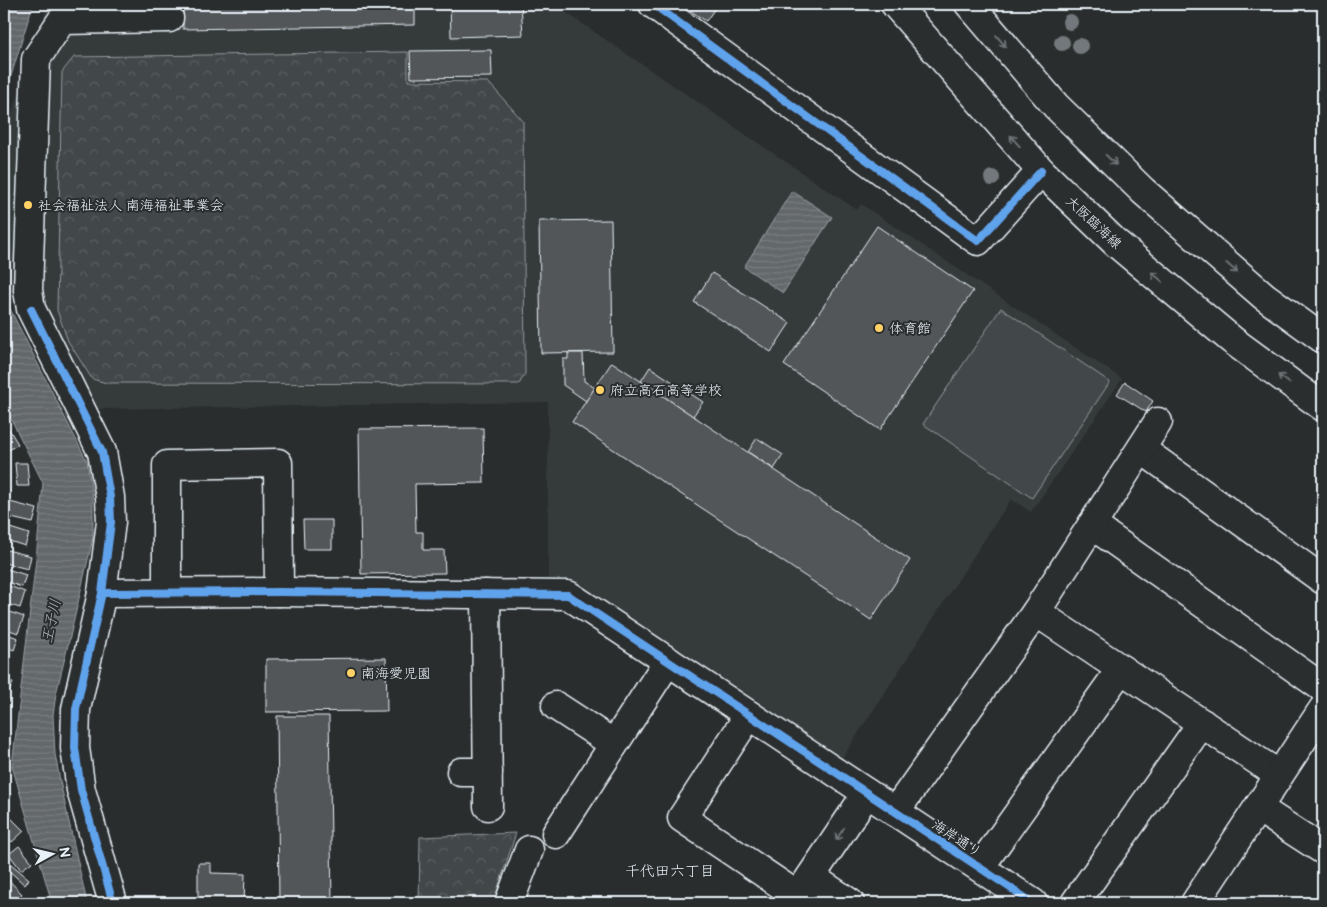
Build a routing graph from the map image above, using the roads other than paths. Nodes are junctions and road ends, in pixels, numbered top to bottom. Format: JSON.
{"nodes":[{"id":1,"x":653,"y":4,"type":"edge"},
{"id":2,"x":895,"y":4,"type":"edge"},
{"id":3,"x":969,"y":4,"type":"edge"},
{"id":4,"x":169,"y":18,"type":"dead end"},
{"id":5,"x":1041,"y":171,"type":"junction"},
{"id":6,"x":1323,"y":339,"type":"edge"},
{"id":7,"x":1323,"y":408,"type":"edge"},
{"id":8,"x":1158,"y":422,"type":"dead end"},
{"id":9,"x":1140,"y":449,"type":"junction"},
{"id":10,"x":1092,"y":525,"type":"junction"},
{"id":11,"x":1323,"y":580,"type":"edge"},
{"id":12,"x":167,"y":592,"type":"junction"},
{"id":13,"x":279,"y":592,"type":"junction"},
{"id":14,"x":102,"y":593,"type":"junction"},
{"id":15,"x":486,"y":594,"type":"junction"},
{"id":16,"x":1036,"y":612,"type":"junction"},
{"id":17,"x":668,"y":661,"type":"junction"},
{"id":18,"x":1121,"y":669,"type":"junction"},
{"id":19,"x":1323,"y":688,"type":"edge"},
{"id":20,"x":556,"y":706,"type":"dead end"},
{"id":21,"x":1323,"y":709,"type":"edge"},
{"id":22,"x":749,"y":715,"type":"junction"},
{"id":23,"x":1202,"y":723,"type":"junction"},
{"id":24,"x":614,"y":744,"type":"junction"},
{"id":25,"x":461,"y":772,"type":"dead end"},
{"id":26,"x":488,"y":772,"type":"junction"},
{"id":27,"x":1279,"y":775,"type":"junction"},
{"id":28,"x":867,"y":793,"type":"junction"},
{"id":29,"x":488,"y":806,"type":"dead end"},
{"id":30,"x":1258,"y":808,"type":"junction"},
{"id":31,"x":895,"y":812,"type":"junction"},
{"id":32,"x":556,"y":834,"type":"dead end"},
{"id":33,"x":530,"y":850,"type":"dead end"},
{"id":34,"x":1323,"y":850,"type":"edge"},
{"id":35,"x":980,"y":867,"type":"junction"},
{"id":36,"x":801,"y":892,"type":"edge"},
{"id":37,"x":113,"y":903,"type":"edge"},
{"id":38,"x":509,"y":903,"type":"edge"},
{"id":39,"x":850,"y":903,"type":"edge"},
{"id":40,"x":1033,"y":903,"type":"edge"},
{"id":41,"x":1075,"y":903,"type":"edge"},
{"id":42,"x":1195,"y":903,"type":"edge"}],
"edges":[{"from":1,"to":5,"type":"street"},
{"from":5,"to":2,"type":"street","name":"大阪臨海線","one_way":true},
{"from":3,"to":6,"type":"street","one_way":true},
{"from":4,"to":14,"type":"street"},
{"from":7,"to":5,"type":"street","name":"大阪臨海線","one_way":true},
{"from":8,"to":9,"type":"street"},
{"from":9,"to":10,"type":"street"},
{"from":9,"to":11,"type":"street"},
{"from":10,"to":16,"type":"street"},
{"from":10,"to":19,"type":"street"},
{"from":12,"to":13,"type":"street","name":"海岸通り"},
{"from":12,"to":13,"type":"street"},
{"from":12,"to":14,"type":"street","name":"海岸通り"},
{"from":13,"to":15,"type":"street","name":"海岸通り"},
{"from":14,"to":37,"type":"street"},
{"from":15,"to":17,"type":"street","name":"海岸通り"},
{"from":15,"to":26,"type":"street"},
{"from":16,"to":18,"type":"street"},
{"from":16,"to":31,"type":"street"},
{"from":17,"to":22,"type":"street","name":"海岸通り"},
{"from":17,"to":24,"type":"street"},
{"from":18,"to":23,"type":"street"},
{"from":18,"to":35,"type":"street"},
{"from":20,"to":24,"type":"street"},
{"from":21,"to":27,"type":"street"},
{"from":22,"to":28,"type":"street","name":"海岸通り"},
{"from":22,"to":36,"type":"street"},
{"from":23,"to":27,"type":"street"},
{"from":23,"to":41,"type":"street"},
{"from":24,"to":32,"type":"street"},
{"from":25,"to":26,"type":"street"},
{"from":26,"to":29,"type":"street"},
{"from":27,"to":30,"type":"street"},
{"from":28,"to":31,"type":"street","name":"海岸通り"},
{"from":28,"to":36,"type":"street","one_way":true},
{"from":30,"to":34,"type":"street"},
{"from":30,"to":42,"type":"street"},
{"from":31,"to":35,"type":"street","name":"海岸通り"},
{"from":33,"to":38,"type":"street"},
{"from":35,"to":40,"type":"street","name":"海岸通り"},
{"from":36,"to":39,"type":"street"}]}
